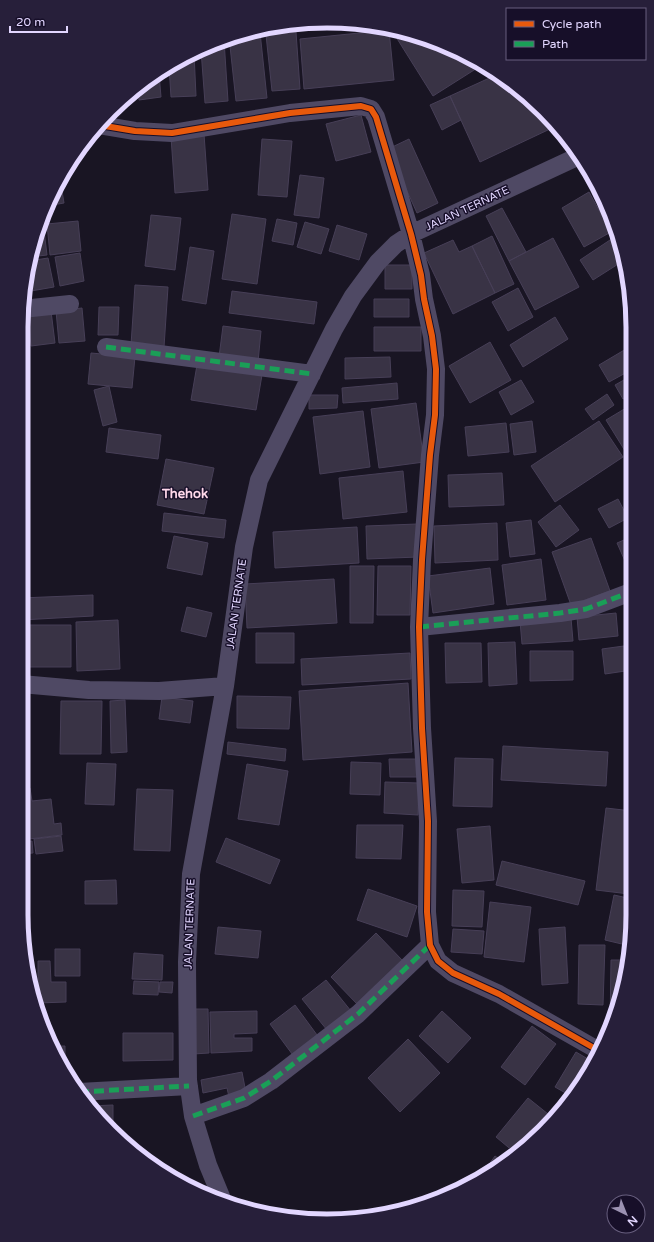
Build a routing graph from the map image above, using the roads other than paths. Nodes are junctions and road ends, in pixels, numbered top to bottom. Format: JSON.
{"nodes":[{"id":1,"x":106,"y":126,"type":"edge"},
{"id":2,"x":574,"y":158,"type":"edge"},
{"id":3,"x":411,"y":234,"type":"junction"},
{"id":4,"x":70,"y":304,"type":"dead end"},
{"id":5,"x":29,"y":308,"type":"edge"},
{"id":6,"x":106,"y":347,"type":"dead end"},
{"id":7,"x":312,"y":374,"type":"junction"},
{"id":8,"x":626,"y":594,"type":"edge"},
{"id":9,"x":419,"y":627,"type":"junction"},
{"id":10,"x":28,"y":685,"type":"edge"},
{"id":11,"x":225,"y":686,"type":"junction"},
{"id":12,"x":430,"y":944,"type":"junction"},
{"id":13,"x":594,"y":1048,"type":"edge"},
{"id":14,"x":189,"y":1086,"type":"junction"},
{"id":15,"x":86,"y":1092,"type":"edge"},
{"id":16,"x":193,"y":1116,"type":"junction"},
{"id":17,"x":220,"y":1194,"type":"edge"}],
"edges":[{"from":1,"to":3,"type":"street"},
{"from":2,"to":3,"type":"street","name":"JALAN TERNATE"},
{"from":3,"to":7,"type":"street","name":"JALAN TERNATE"},
{"from":3,"to":9,"type":"street"},
{"from":4,"to":5,"type":"street"},
{"from":6,"to":7,"type":"street"},
{"from":7,"to":11,"type":"street","name":"JALAN TERNATE"},
{"from":8,"to":9,"type":"street"},
{"from":9,"to":12,"type":"street"},
{"from":10,"to":11,"type":"street"},
{"from":11,"to":14,"type":"street","name":"JALAN TERNATE"},
{"from":12,"to":13,"type":"street"},
{"from":12,"to":16,"type":"street"},
{"from":14,"to":15,"type":"street"},
{"from":14,"to":16,"type":"street","name":"JALAN TERNATE"},
{"from":16,"to":17,"type":"street","name":"JALAN TERNATE"}]}
